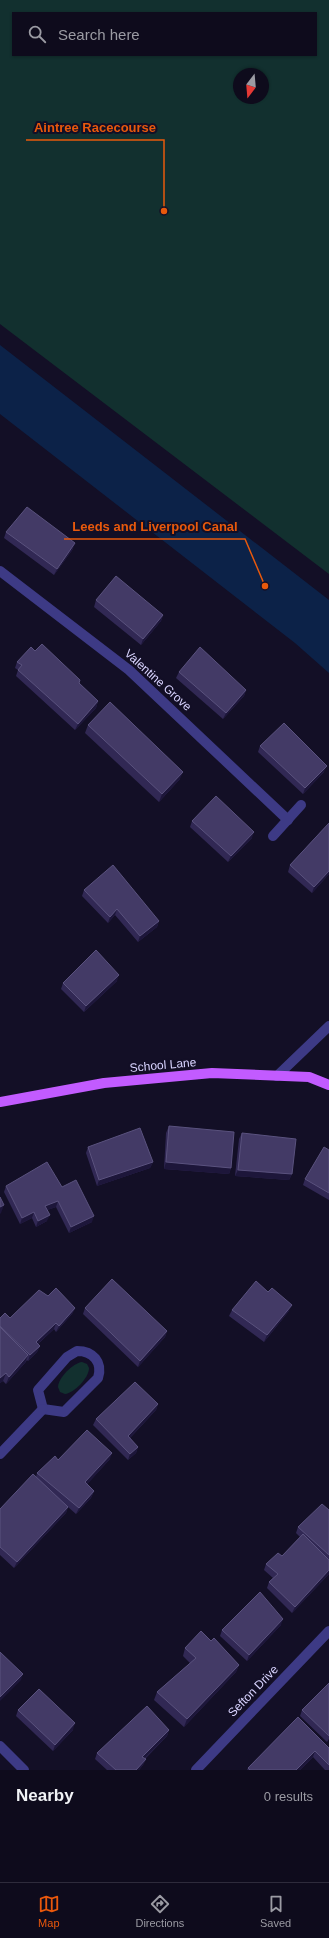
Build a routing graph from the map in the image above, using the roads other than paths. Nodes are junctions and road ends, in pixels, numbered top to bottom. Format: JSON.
{"nodes":[{"id":1,"x":0,"y":571,"type":"edge"},
{"id":2,"x":301,"y":805,"type":"dead end"},
{"id":3,"x":288,"y":820,"type":"junction"},
{"id":4,"x":273,"y":836,"type":"dead end"},
{"id":5,"x":329,"y":1026,"type":"edge"},
{"id":6,"x":277,"y":1076,"type":"junction"},
{"id":7,"x":329,"y":1085,"type":"edge"},
{"id":8,"x":0,"y":1102,"type":"edge"},
{"id":9,"x":43,"y":1408,"type":"junction"},
{"id":10,"x":0,"y":1454,"type":"edge"},
{"id":11,"x":329,"y":1631,"type":"edge"},
{"id":12,"x":0,"y":1746,"type":"edge"},
{"id":13,"x":24,"y":1770,"type":"edge"},
{"id":14,"x":196,"y":1770,"type":"edge"}],
"edges":[{"from":1,"to":3,"type":"street","name":"Valentine Grove"},
{"from":2,"to":3,"type":"street"},
{"from":3,"to":4,"type":"street"},
{"from":5,"to":6,"type":"street"},
{"from":6,"to":7,"type":"main road","name":"School Lane"},
{"from":6,"to":8,"type":"main road","name":"School Lane"},
{"from":9,"to":9,"type":"street"},
{"from":9,"to":10,"type":"street"},
{"from":11,"to":14,"type":"street","name":"Sefton Drive"},
{"from":12,"to":13,"type":"street"}]}
